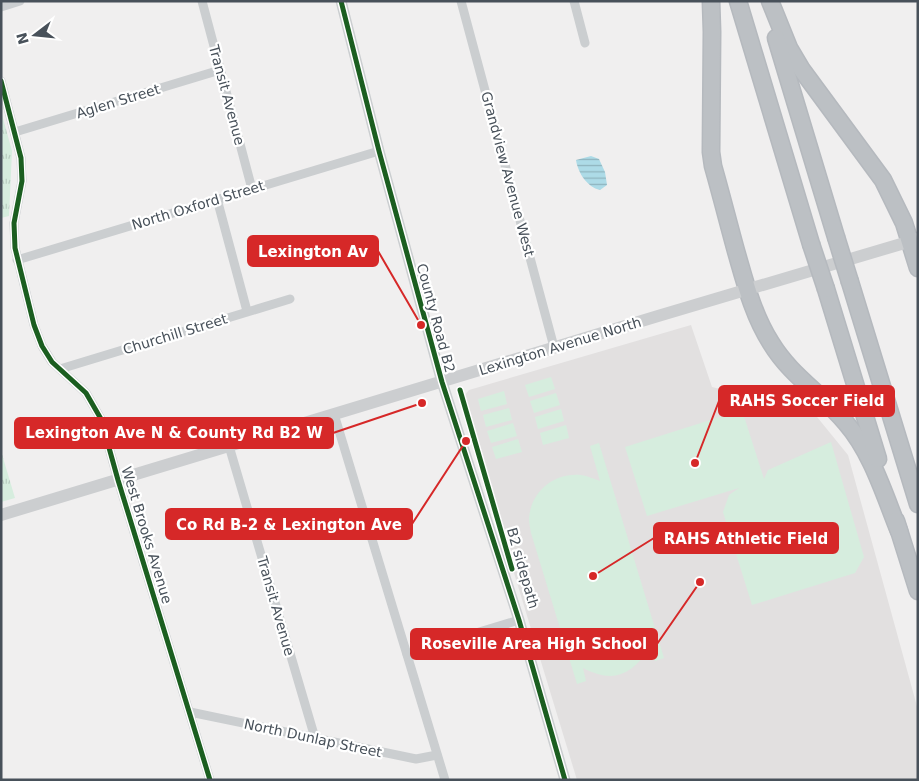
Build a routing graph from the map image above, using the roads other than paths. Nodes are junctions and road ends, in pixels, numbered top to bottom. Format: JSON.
{"nodes":[{"id":1,"x":20,"y":1,"type":"edge"},
{"id":2,"x":202,"y":1,"type":"edge"},
{"id":3,"x":341,"y":1,"type":"edge"},
{"id":4,"x":461,"y":1,"type":"edge"},
{"id":5,"x":574,"y":1,"type":"edge"},
{"id":6,"x":711,"y":1,"type":"edge"},
{"id":7,"x":738,"y":1,"type":"edge"},
{"id":8,"x":765,"y":1,"type":"edge"},
{"id":9,"x":770,"y":1,"type":"edge"},
{"id":10,"x":1,"y":7,"type":"edge"},
{"id":11,"x":584,"y":43,"type":"dead end"},
{"id":12,"x":220,"y":70,"type":"junction"},
{"id":13,"x":1,"y":81,"type":"edge"},
{"id":14,"x":15,"y":132,"type":"junction"},
{"id":15,"x":379,"y":151,"type":"junction"},
{"id":16,"x":252,"y":188,"type":"junction"},
{"id":17,"x":217,"y":199,"type":"junction"},
{"id":18,"x":914,"y":240,"type":"edge"},
{"id":19,"x":16,"y":260,"type":"junction"},
{"id":20,"x":918,"y":268,"type":"edge"},
{"id":21,"x":747,"y":290,"type":"junction"},
{"id":22,"x":290,"y":298,"type":"dead end"},
{"id":23,"x":247,"y":311,"type":"junction"},
{"id":24,"x":554,"y":347,"type":"junction"},
{"id":25,"x":60,"y":369,"type":"junction"},
{"id":26,"x":442,"y":382,"type":"junction"},
{"id":27,"x":334,"y":414,"type":"junction"},
{"id":28,"x":229,"y":446,"type":"junction"},
{"id":29,"x":118,"y":480,"type":"junction"},
{"id":30,"x":918,"y":504,"type":"edge"},
{"id":31,"x":1,"y":515,"type":"edge"},
{"id":32,"x":900,"y":531,"type":"junction"},
{"id":33,"x":918,"y":591,"type":"edge"},
{"id":34,"x":519,"y":620,"type":"junction"},
{"id":35,"x":407,"y":654,"type":"junction"},
{"id":36,"x":190,"y":712,"type":"junction"},
{"id":37,"x":314,"y":738,"type":"junction"},
{"id":38,"x":437,"y":755,"type":"junction"},
{"id":39,"x":210,"y":780,"type":"edge"},
{"id":40,"x":445,"y":780,"type":"edge"},
{"id":41,"x":565,"y":780,"type":"edge"}],
"edges":[{"from":1,"to":10,"type":"street"},
{"from":2,"to":12,"type":"street","name":"Transit Avenue"},
{"from":3,"to":15,"type":"street","name":"County Road B2"},
{"from":4,"to":24,"type":"street","name":"Grandview Avenue West"},
{"from":5,"to":11,"type":"street"},
{"from":6,"to":21,"type":"highway"},
{"from":7,"to":32,"type":"highway","bridge":true},
{"from":8,"to":30,"type":"highway","bridge":true},
{"from":9,"to":18,"type":"highway"},
{"from":12,"to":14,"type":"street","name":"Aglen Street"},
{"from":12,"to":16,"type":"street","name":"Transit Avenue"},
{"from":13,"to":14,"type":"street","name":"West Brooks Avenue"},
{"from":14,"to":19,"type":"street","name":"West Brooks Avenue"},
{"from":15,"to":16,"type":"street","name":"North Oxford Street"},
{"from":15,"to":26,"type":"street","name":"County Road B2"},
{"from":16,"to":17,"type":"street","name":"North Oxford Street"},
{"from":17,"to":19,"type":"street","name":"North Oxford Street"},
{"from":17,"to":23,"type":"street"},
{"from":18,"to":20,"type":"highway"},
{"from":18,"to":21,"type":"main road","name":"Lexington Avenue North"},
{"from":19,"to":25,"type":"street","name":"West Brooks Avenue"},
{"from":21,"to":24,"type":"main road","name":"Lexington Avenue North"},
{"from":21,"to":32,"type":"highway"},
{"from":22,"to":23,"type":"street","name":"Churchill Street"},
{"from":23,"to":25,"type":"street","name":"Churchill Street"},
{"from":24,"to":26,"type":"main road","name":"Lexington Avenue North"},
{"from":25,"to":29,"type":"street","name":"West Brooks Avenue"},
{"from":26,"to":27,"type":"main road","name":"Lexington Avenue North"},
{"from":26,"to":34,"type":"street","name":"County Road B2"},
{"from":27,"to":28,"type":"main road","name":"Lexington Avenue North"},
{"from":27,"to":35,"type":"street"},
{"from":28,"to":29,"type":"main road","name":"Lexington Avenue North"},
{"from":28,"to":37,"type":"street","name":"Transit Avenue"},
{"from":29,"to":31,"type":"main road","name":"Lexington Avenue North"},
{"from":29,"to":36,"type":"street","name":"West Brooks Avenue"},
{"from":32,"to":33,"type":"highway"},
{"from":34,"to":35,"type":"street"},
{"from":34,"to":41,"type":"street","name":"County Road B2"},
{"from":35,"to":38,"type":"street"},
{"from":36,"to":37,"type":"street","name":"North Dunlap Street"},
{"from":36,"to":39,"type":"street","name":"West Brooks Avenue"},
{"from":37,"to":38,"type":"street","name":"North Dunlap Street"},
{"from":38,"to":40,"type":"street"}]}
